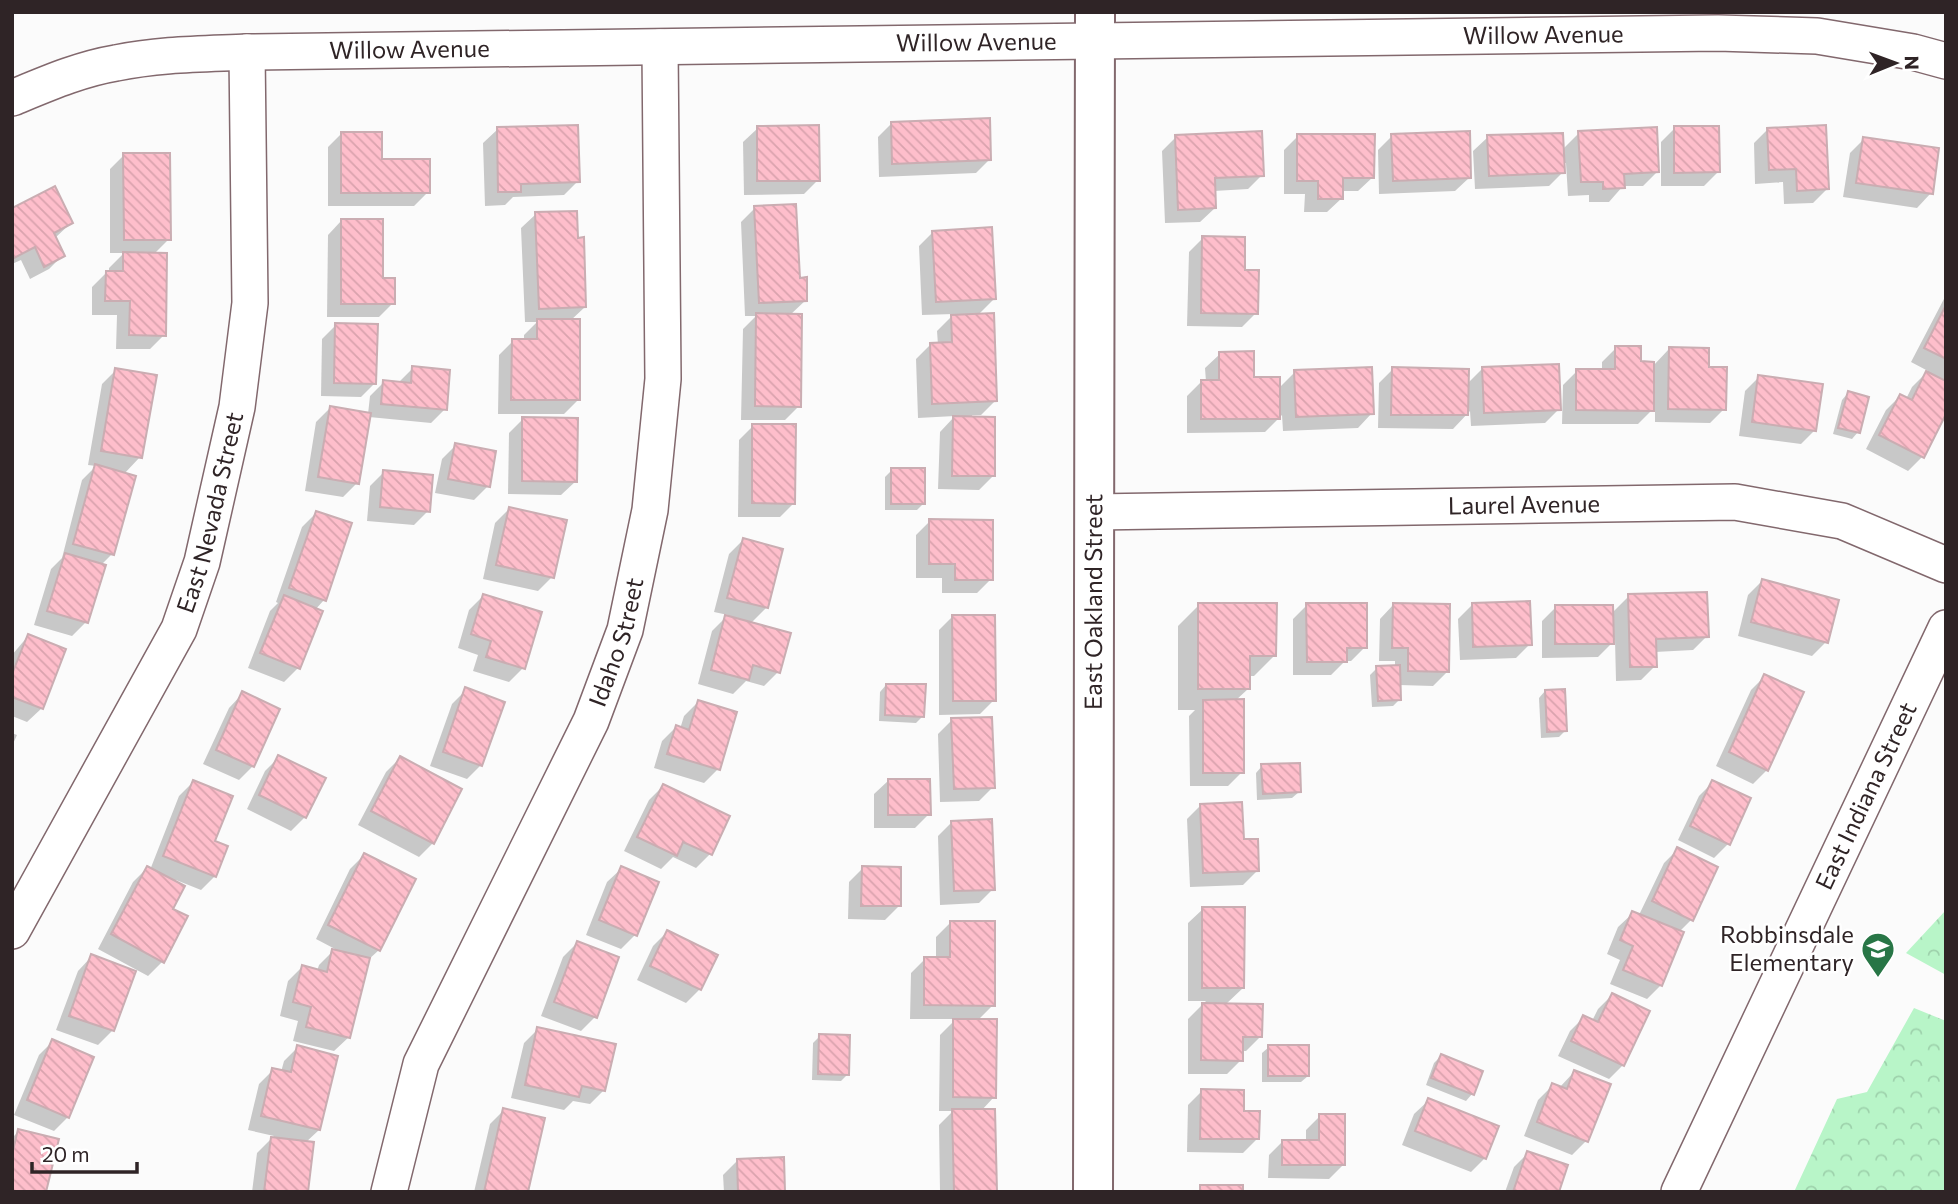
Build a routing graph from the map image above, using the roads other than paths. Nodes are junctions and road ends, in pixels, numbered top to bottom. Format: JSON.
{"nodes":[{"id":1,"x":1095,"y":26,"type":"edge"},
{"id":2,"x":660,"y":47,"type":"junction"},
{"id":3,"x":247,"y":52,"type":"junction"},
{"id":4,"x":1946,"y":61,"type":"edge"},
{"id":5,"x":12,"y":98,"type":"edge"},
{"id":6,"x":1094,"y":512,"type":"junction"},
{"id":7,"x":1946,"y":565,"type":"edge"},
{"id":8,"x":1946,"y":628,"type":"edge"},
{"id":9,"x":12,"y":931,"type":"edge"},
{"id":10,"x":389,"y":1192,"type":"edge"},
{"id":11,"x":1093,"y":1192,"type":"edge"},
{"id":12,"x":1679,"y":1192,"type":"edge"}],
"edges":[{"from":1,"to":2,"type":"street","name":"Willow Avenue"},
{"from":1,"to":4,"type":"street","name":"Willow Avenue"},
{"from":1,"to":6,"type":"street","name":"East Oakland Street"},
{"from":2,"to":3,"type":"street","name":"Willow Avenue"},
{"from":2,"to":10,"type":"street","name":"Idaho Street"},
{"from":3,"to":5,"type":"street","name":"Willow Avenue"},
{"from":3,"to":9,"type":"street","name":"East Nevada Street"},
{"from":6,"to":7,"type":"street","name":"Laurel Avenue"},
{"from":6,"to":11,"type":"street","name":"East Oakland Street"},
{"from":8,"to":12,"type":"street","name":"East Indiana Street"}]}
